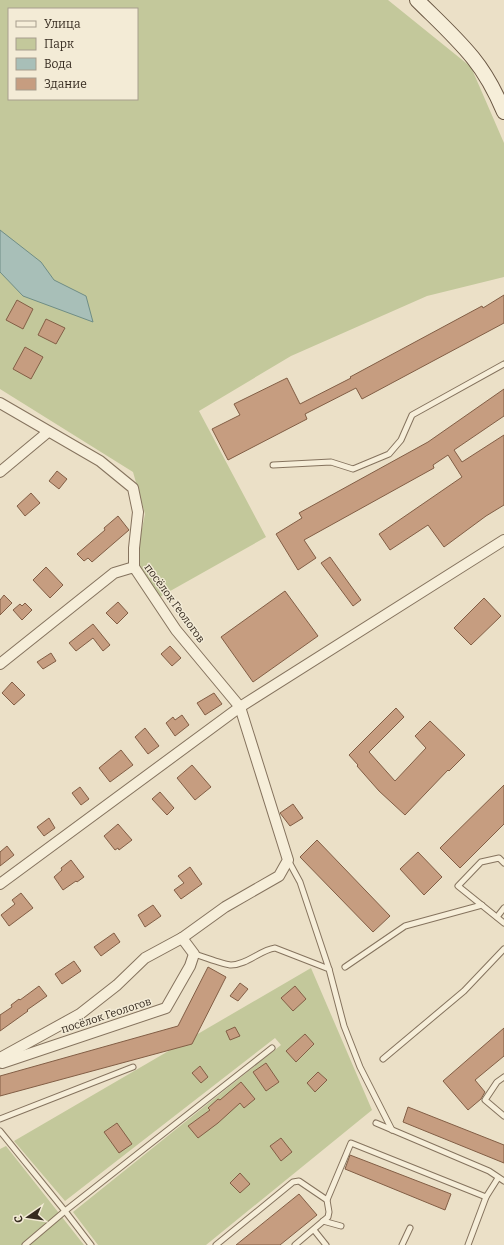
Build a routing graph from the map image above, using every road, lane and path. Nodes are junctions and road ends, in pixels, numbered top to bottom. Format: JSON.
{"nodes":[{"id":1,"x":417,"y":0,"type":"edge"},
{"id":2,"x":504,"y":112,"type":"edge"},
{"id":3,"x":504,"y":364,"type":"edge"},
{"id":4,"x":2,"y":404,"type":"edge"},
{"id":5,"x":48,"y":432,"type":"junction"},
{"id":6,"x":273,"y":465,"type":"dead end"},
{"id":7,"x":0,"y":472,"type":"edge"},
{"id":8,"x":504,"y":540,"type":"edge"},
{"id":9,"x":134,"y":567,"type":"junction"},
{"id":10,"x":0,"y":664,"type":"edge"},
{"id":11,"x":240,"y":708,"type":"junction"},
{"id":12,"x":288,"y":860,"type":"junction"},
{"id":13,"x":504,"y":863,"type":"edge"},
{"id":14,"x":0,"y":884,"type":"edge"},
{"id":15,"x":482,"y":905,"type":"junction"},
{"id":16,"x":504,"y":908,"type":"edge"},
{"id":17,"x":498,"y":917,"type":"junction"},
{"id":18,"x":504,"y":923,"type":"edge"},
{"id":19,"x":182,"y":938,"type":"junction"},
{"id":20,"x":504,"y":949,"type":"edge"},
{"id":21,"x":194,"y":954,"type":"junction"},
{"id":22,"x":345,"y":967,"type":"dead end"},
{"id":23,"x":329,"y":969,"type":"junction"},
{"id":24,"x":272,"y":1048,"type":"dead end"},
{"id":25,"x":0,"y":1058,"type":"edge"},
{"id":26,"x":383,"y":1059,"type":"dead end"},
{"id":27,"x":0,"y":1063,"type":"edge"},
{"id":28,"x":133,"y":1067,"type":"dead end"},
{"id":29,"x":504,"y":1077,"type":"edge"},
{"id":30,"x":504,"y":1116,"type":"edge"},
{"id":31,"x":0,"y":1119,"type":"edge"},
{"id":32,"x":376,"y":1123,"type":"dead end"},
{"id":33,"x":392,"y":1130,"type":"junction"},
{"id":34,"x":0,"y":1131,"type":"edge"},
{"id":35,"x":498,"y":1178,"type":"junction"},
{"id":36,"x":504,"y":1181,"type":"edge"},
{"id":37,"x":486,"y":1197,"type":"junction"},
{"id":38,"x":327,"y":1200,"type":"junction"},
{"id":39,"x":65,"y":1211,"type":"junction"},
{"id":40,"x":323,"y":1221,"type":"junction"},
{"id":41,"x":341,"y":1226,"type":"dead end"},
{"id":42,"x":410,"y":1228,"type":"dead end"},
{"id":43,"x":314,"y":1230,"type":"junction"},
{"id":44,"x":25,"y":1245,"type":"edge"},
{"id":45,"x":91,"y":1245,"type":"edge"},
{"id":46,"x":216,"y":1245,"type":"edge"},
{"id":47,"x":295,"y":1245,"type":"edge"},
{"id":48,"x":326,"y":1245,"type":"edge"},
{"id":49,"x":402,"y":1245,"type":"edge"},
{"id":50,"x":468,"y":1245,"type":"edge"}],
"edges":[{"from":1,"to":2,"type":"street"},
{"from":3,"to":6,"type":"lane"},
{"from":4,"to":5,"type":"street"},
{"from":5,"to":7,"type":"street"},
{"from":5,"to":9,"type":"street"},
{"from":8,"to":11,"type":"street"},
{"from":9,"to":10,"type":"street","name":"посёлок Геологов"},
{"from":9,"to":11,"type":"street","name":"посёлок Геологов"},
{"from":11,"to":12,"type":"street","name":"посёлок Геологов"},
{"from":11,"to":14,"type":"street"},
{"from":12,"to":19,"type":"street","name":"посёлок Геологов"},
{"from":12,"to":23,"type":"lane"},
{"from":13,"to":15,"type":"lane"},
{"from":15,"to":17,"type":"lane"},
{"from":15,"to":22,"type":"lane"},
{"from":16,"to":17,"type":"lane"},
{"from":17,"to":18,"type":"lane"},
{"from":19,"to":21,"type":"street"},
{"from":19,"to":25,"type":"street","name":"посёлок Геологов"},
{"from":20,"to":26,"type":"lane"},
{"from":21,"to":23,"type":"lane"},
{"from":21,"to":27,"type":"street","name":"посёлок Геологов"},
{"from":23,"to":33,"type":"lane"},
{"from":24,"to":39,"type":"lane"},
{"from":28,"to":31,"type":"lane"},
{"from":29,"to":30,"type":"lane"},
{"from":32,"to":33,"type":"lane"},
{"from":33,"to":35,"type":"lane"},
{"from":34,"to":39,"type":"lane"},
{"from":35,"to":36,"type":"lane"},
{"from":35,"to":37,"type":"lane"},
{"from":37,"to":38,"type":"lane"},
{"from":37,"to":50,"type":"lane"},
{"from":38,"to":40,"type":"lane"},
{"from":38,"to":46,"type":"lane"},
{"from":39,"to":44,"type":"lane"},
{"from":39,"to":45,"type":"lane"},
{"from":40,"to":41,"type":"lane"},
{"from":40,"to":43,"type":"lane"},
{"from":42,"to":49,"type":"lane"},
{"from":43,"to":47,"type":"lane"},
{"from":43,"to":48,"type":"lane"}]}
